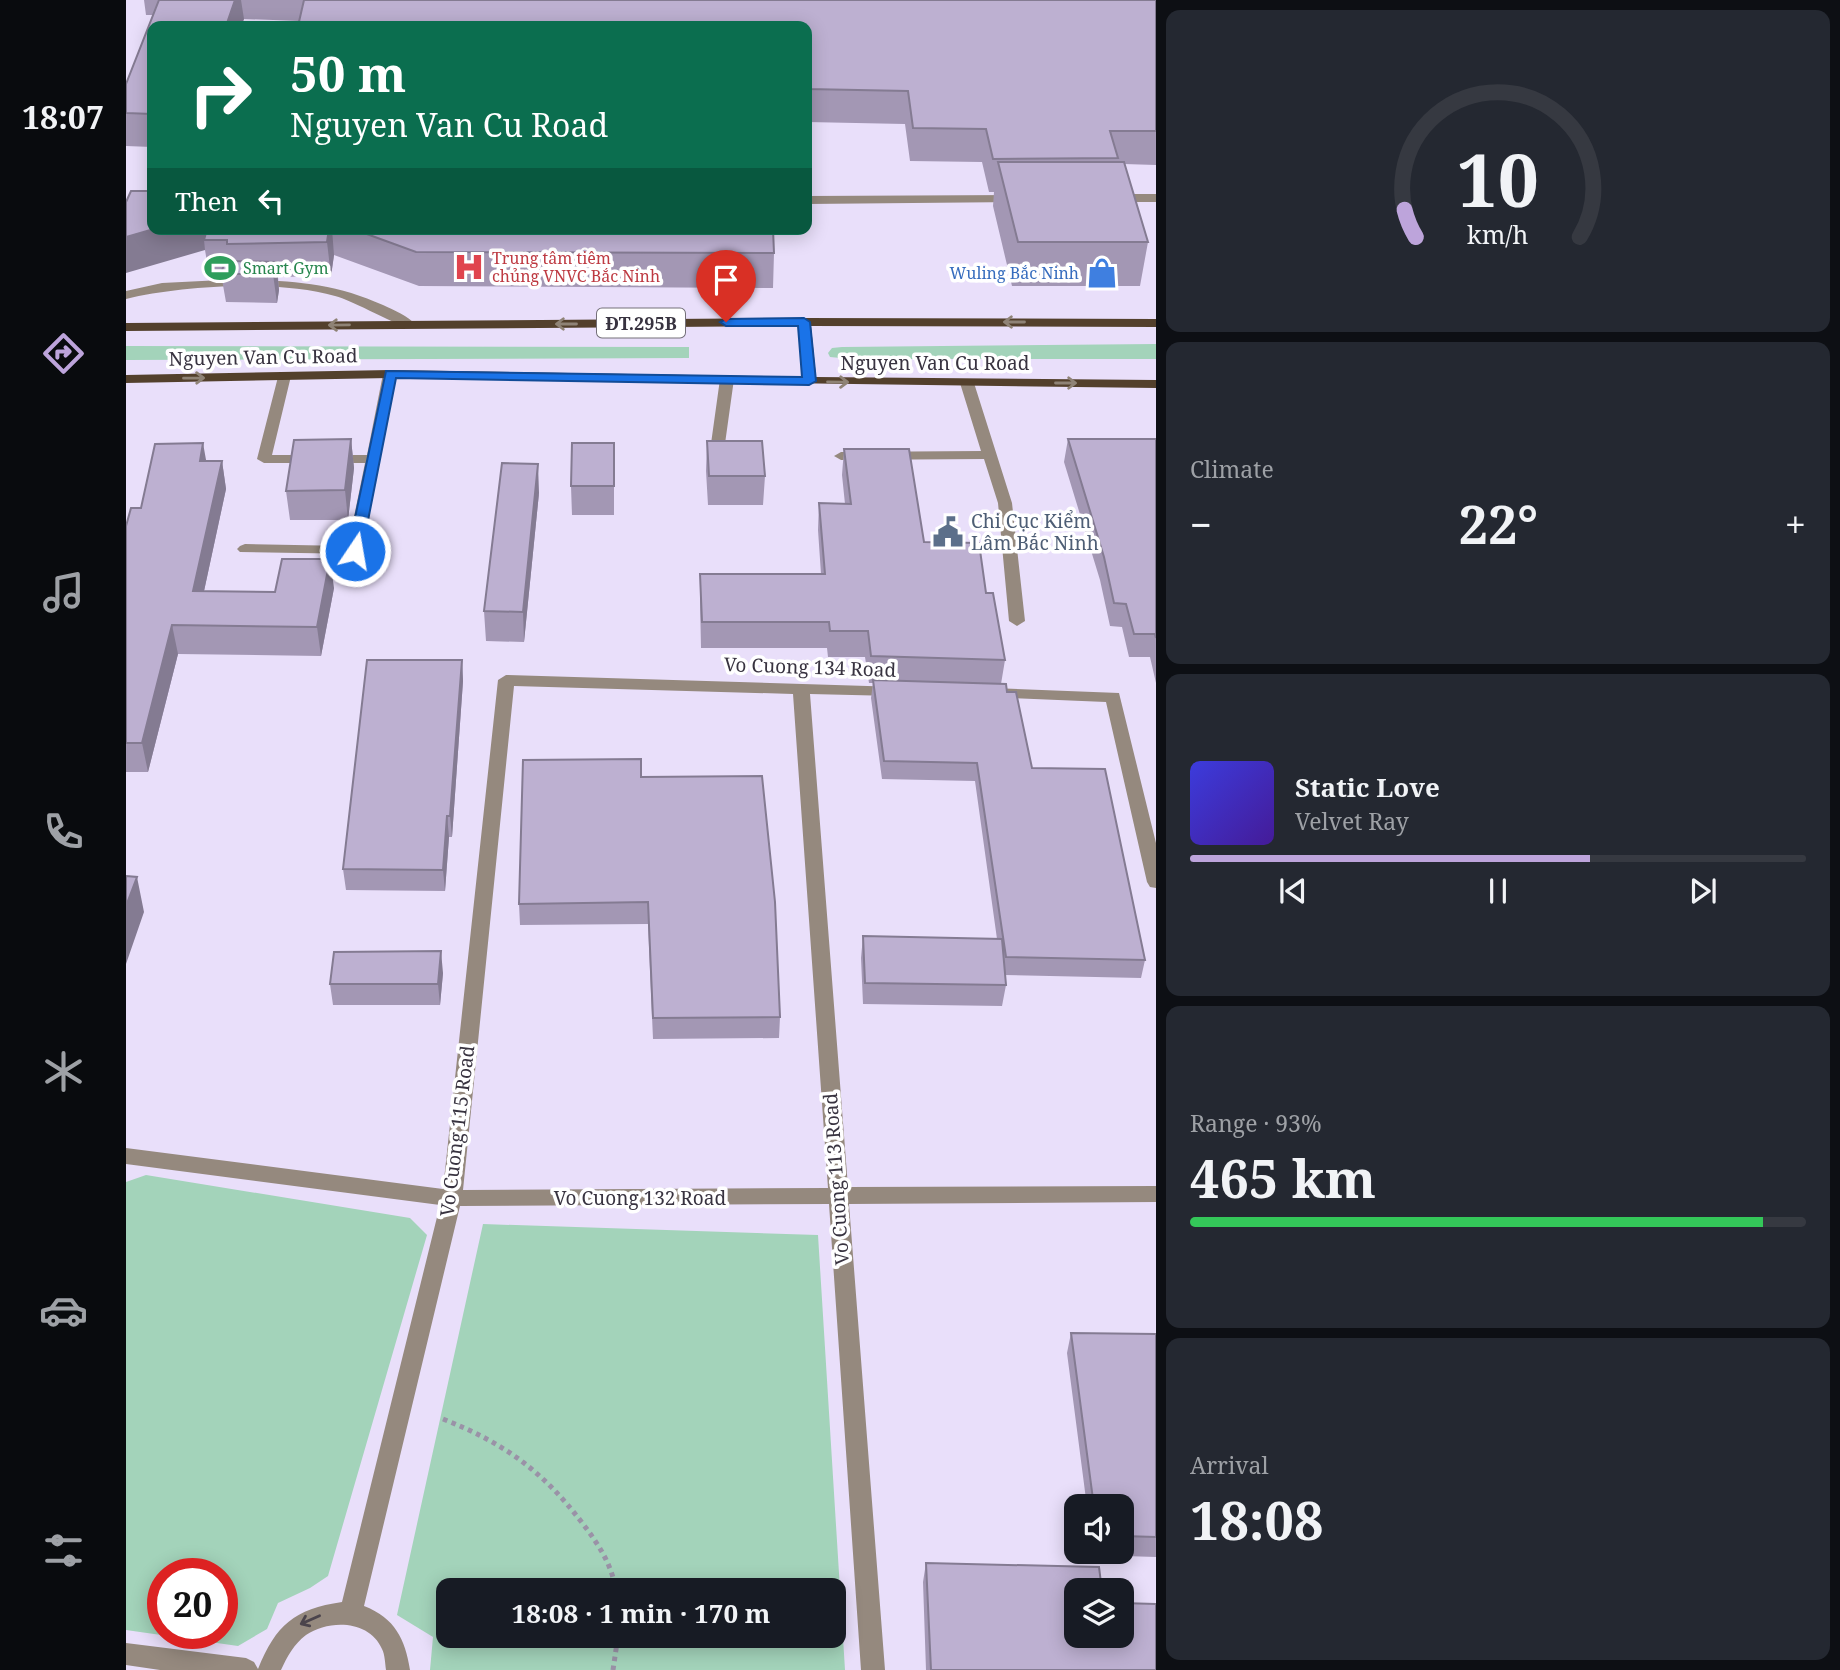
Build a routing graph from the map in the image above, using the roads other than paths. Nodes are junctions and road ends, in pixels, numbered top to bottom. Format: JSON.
{"nodes":[{"id":1,"x":1156,"y":198,"type":"edge"},
{"id":2,"x":1030,"y":199,"type":"edge"},
{"id":3,"x":1100,"y":199,"type":"edge"},
{"id":4,"x":812,"y":200,"type":"edge"},
{"id":5,"x":126,"y":295,"type":"edge"},
{"id":6,"x":804,"y":322,"type":"junction"},
{"id":7,"x":1156,"y":323,"type":"edge"},
{"id":8,"x":409,"y":325,"type":"junction"},
{"id":9,"x":126,"y":327,"type":"edge"},
{"id":10,"x":390,"y":374,"type":"junction"},
{"id":11,"x":284,"y":376,"type":"junction"},
{"id":12,"x":126,"y":379,"type":"edge"},
{"id":13,"x":727,"y":379,"type":"junction"},
{"id":14,"x":809,"y":381,"type":"junction"},
{"id":15,"x":967,"y":383,"type":"junction"},
{"id":16,"x":1156,"y":384,"type":"edge"},
{"id":17,"x":989,"y":455,"type":"junction"},
{"id":18,"x":841,"y":456,"type":"dead end"},
{"id":19,"x":716,"y":458,"type":"edge"},
{"id":20,"x":374,"y":459,"type":"junction"},
{"id":21,"x":245,"y":550,"type":"dead end"},
{"id":22,"x":1017,"y":621,"type":"dead end"},
{"id":23,"x":506,"y":680,"type":"joint"},
{"id":24,"x":801,"y":688,"type":"junction"},
{"id":25,"x":910,"y":691,"type":"edge"},
{"id":26,"x":978,"y":693,"type":"edge"},
{"id":27,"x":1156,"y":882,"type":"edge"},
{"id":28,"x":126,"y":1156,"type":"edge"},
{"id":29,"x":1156,"y":1194,"type":"edge"},
{"id":30,"x":837,"y":1197,"type":"junction"},
{"id":31,"x":452,"y":1198,"type":"junction"},
{"id":32,"x":351,"y":1613,"type":"junction"},
{"id":33,"x":126,"y":1654,"type":"edge"},
{"id":34,"x":246,"y":1670,"type":"edge"},
{"id":35,"x":269,"y":1670,"type":"edge"},
{"id":36,"x":398,"y":1670,"type":"edge"},
{"id":37,"x":873,"y":1670,"type":"edge"}],
"edges":[{"from":1,"to":3,"type":"street"},
{"from":2,"to":4,"type":"street"},
{"from":5,"to":8,"type":"street"},
{"from":7,"to":6,"type":"main road","name":"Nguyen Van Cu Road","number":"ĐT.295B","one_way":true},
{"from":6,"to":8,"type":"main road","name":"Nguyen Van Cu Road","number":"ĐT.295B","one_way":true},
{"from":6,"to":14,"type":"main road"},
{"from":8,"to":9,"type":"main road","name":"Nguyen Van Cu Road","number":"ĐT.295B","one_way":true},
{"from":10,"to":11,"type":"main road","name":"Nguyen Van Cu Road"},
{"from":10,"to":13,"type":"main road","name":"Nguyen Van Cu Road"},
{"from":10,"to":20,"type":"street"},
{"from":12,"to":11,"type":"main road","name":"Nguyen Van Cu Road","one_way":true},
{"from":11,"to":20,"type":"street"},
{"from":13,"to":14,"type":"main road","name":"Nguyen Van Cu Road"},
{"from":13,"to":19,"type":"street"},
{"from":14,"to":15,"type":"main road","name":"Nguyen Van Cu Road","one_way":true},
{"from":15,"to":16,"type":"main road","name":"Nguyen Van Cu Road","one_way":true},
{"from":15,"to":17,"type":"street"},
{"from":17,"to":18,"type":"street"},
{"from":17,"to":22,"type":"street"},
{"from":20,"to":21,"type":"street"},
{"from":23,"to":24,"type":"street","name":"Vo Cuong 134 Road"},
{"from":23,"to":31,"type":"street","name":"Vo Cuong 115 Road"},
{"from":24,"to":25,"type":"street","name":"Vo Cuong 134 Road"},
{"from":24,"to":30,"type":"street","name":"Vo Cuong 113 Road"},
{"from":26,"to":27,"type":"street"},
{"from":28,"to":31,"type":"street","name":"Vo Cuong 132 Road"},
{"from":29,"to":30,"type":"street","name":"Vo Cuong 132 Road"},
{"from":30,"to":31,"type":"street","name":"Vo Cuong 132 Road"},
{"from":30,"to":37,"type":"street","name":"Vo Cuong 113 Road"},
{"from":31,"to":32,"type":"street","name":"Vo Cuong 115 Road"},
{"from":32,"to":35,"type":"street","one_way":true},
{"from":32,"to":36,"type":"street"},
{"from":33,"to":34,"type":"street"}]}
